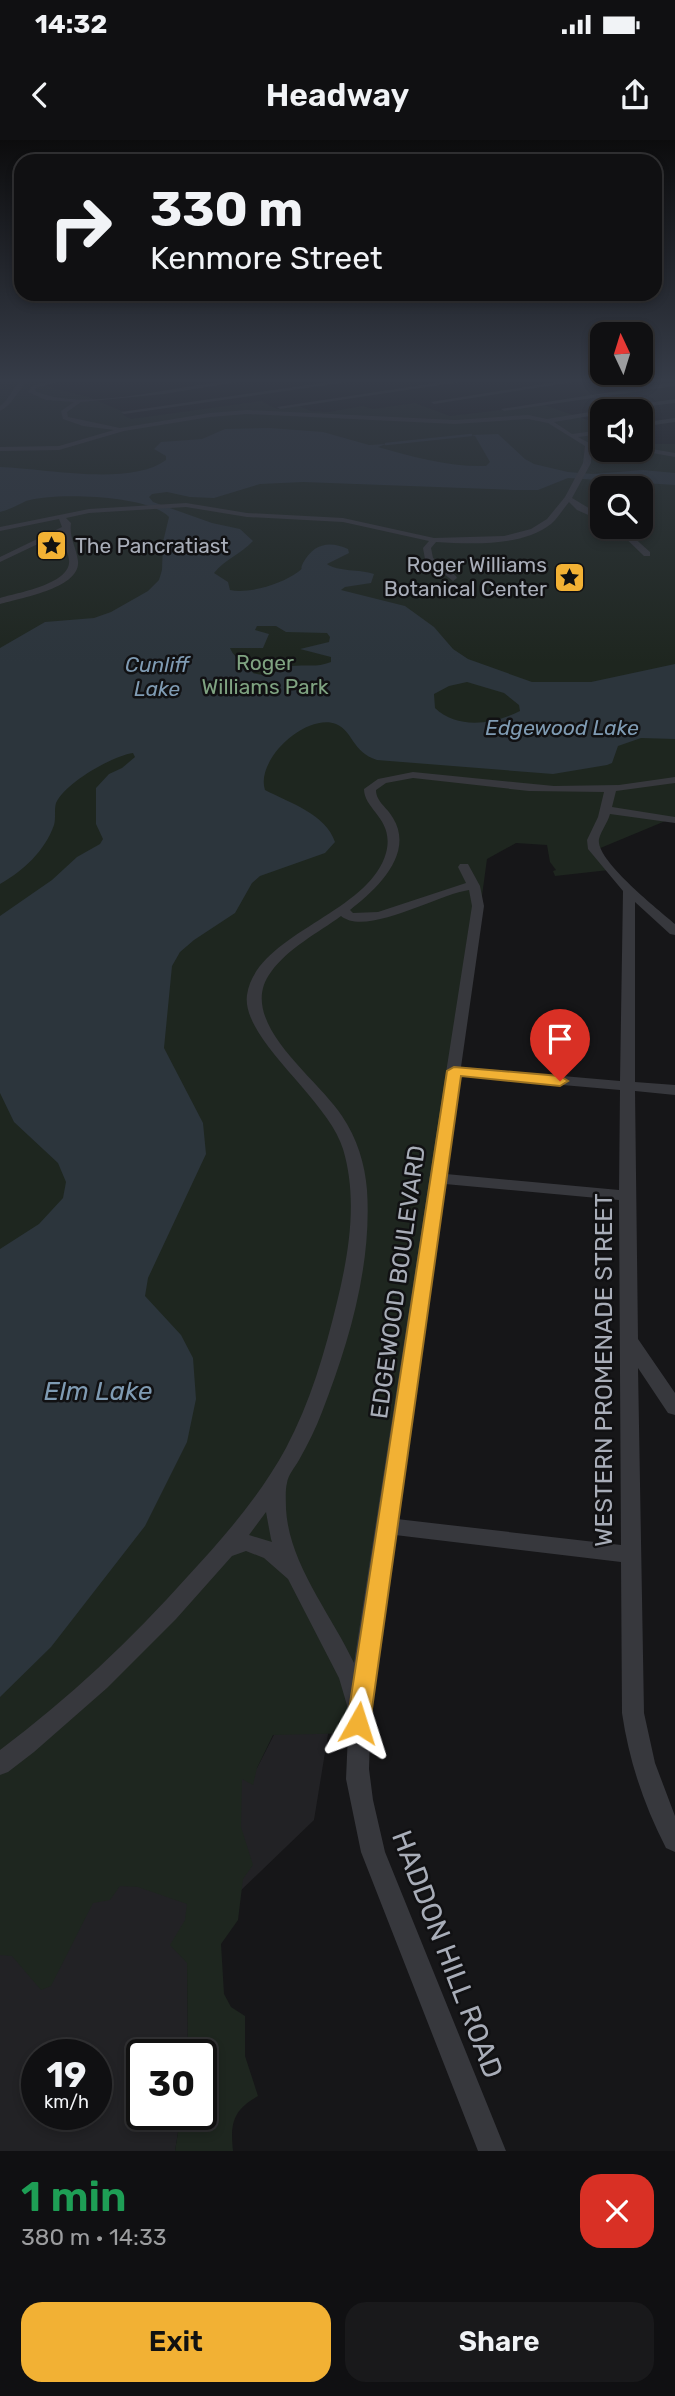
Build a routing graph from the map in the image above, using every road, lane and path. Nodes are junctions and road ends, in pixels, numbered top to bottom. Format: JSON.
{"nodes":[{"id":1,"x":579,"y":475,"type":"edge"},
{"id":2,"x":568,"y":498,"type":"junction"},
{"id":3,"x":176,"y":505,"type":"joint"},
{"id":4,"x":138,"y":507,"type":"joint"},
{"id":5,"x":590,"y":513,"type":"edge"},
{"id":6,"x":60,"y":516,"type":"junction"},
{"id":7,"x":66,"y":528,"type":"junction"},
{"id":8,"x":0,"y":529,"type":"edge"},
{"id":9,"x":631,"y":539,"type":"edge"},
{"id":10,"x":434,"y":540,"type":"junction"},
{"id":11,"x":647,"y":554,"type":"dead end"},
{"id":12,"x":0,"y":561,"type":"edge"},
{"id":13,"x":453,"y":578,"type":"dead end"},
{"id":14,"x":0,"y":601,"type":"edge"},
{"id":15,"x":675,"y":780,"type":"edge"},
{"id":16,"x":611,"y":788,"type":"junction"},
{"id":17,"x":606,"y":810,"type":"junction"},
{"id":18,"x":675,"y":820,"type":"edge"},
{"id":19,"x":464,"y":867,"type":"dead end"},
{"id":20,"x":474,"y":886,"type":"junction"},
{"id":21,"x":629,"y":891,"type":"junction"},
{"id":22,"x":343,"y":911,"type":"junction"},
{"id":23,"x":654,"y":913,"type":"junction"},
{"id":24,"x":675,"y":914,"type":"edge"},
{"id":25,"x":628,"y":917,"type":"junction"},
{"id":26,"x":675,"y":931,"type":"edge"},
{"id":27,"x":454,"y":1071,"type":"junction"},
{"id":28,"x":627,"y":1086,"type":"junction"},
{"id":29,"x":675,"y":1090,"type":"edge"},
{"id":30,"x":438,"y":1178,"type":"junction"},
{"id":31,"x":627,"y":1196,"type":"junction"},
{"id":32,"x":630,"y":1342,"type":"junction"},
{"id":33,"x":675,"y":1408,"type":"edge"},
{"id":34,"x":279,"y":1475,"type":"junction"},
{"id":35,"x":387,"y":1526,"type":"junction"},
{"id":36,"x":227,"y":1549,"type":"junction"},
{"id":37,"x":630,"y":1555,"type":"junction"},
{"id":38,"x":298,"y":1580,"type":"junction"},
{"id":39,"x":359,"y":1706,"type":"junction"},
{"id":40,"x":0,"y":1765,"type":"edge"},
{"id":41,"x":675,"y":1840,"type":"edge"},
{"id":42,"x":492,"y":2151,"type":"edge"}],
"edges":[{"from":1,"to":2,"type":"street"},
{"from":2,"to":5,"type":"street"},
{"from":2,"to":10,"type":"street"},
{"from":3,"to":4,"type":"street"},
{"from":3,"to":10,"type":"street"},
{"from":4,"to":6,"type":"street"},
{"from":6,"to":7,"type":"street"},
{"from":6,"to":8,"type":"street"},
{"from":7,"to":12,"type":"street"},
{"from":7,"to":14,"type":"street"},
{"from":9,"to":11,"type":"street"},
{"from":10,"to":13,"type":"street"},
{"from":15,"to":16,"type":"street"},
{"from":16,"to":17,"type":"street"},
{"from":16,"to":22,"type":"street"},
{"from":17,"to":18,"type":"street"},
{"from":17,"to":21,"type":"street"},
{"from":19,"to":20,"type":"street","name":"EDGEWOOD BOULEVARD"},
{"from":20,"to":22,"type":"street"},
{"from":20,"to":27,"type":"street","name":"EDGEWOOD BOULEVARD"},
{"from":21,"to":23,"type":"street"},
{"from":21,"to":25,"type":"street","name":"WESTERN PROMENADE STREET"},
{"from":22,"to":34,"type":"street"},
{"from":23,"to":24,"type":"street"},
{"from":23,"to":25,"type":"street"},
{"from":23,"to":26,"type":"street"},
{"from":25,"to":28,"type":"street","name":"WESTERN PROMENADE STREET"},
{"from":27,"to":28,"type":"street"},
{"from":27,"to":30,"type":"street","name":"EDGEWOOD BOULEVARD"},
{"from":28,"to":29,"type":"street"},
{"from":28,"to":31,"type":"street","name":"WESTERN PROMENADE STREET"},
{"from":30,"to":31,"type":"street"},
{"from":30,"to":35,"type":"street","name":"EDGEWOOD BOULEVARD"},
{"from":31,"to":32,"type":"street","name":"WESTERN PROMENADE STREET"},
{"from":32,"to":33,"type":"street"},
{"from":32,"to":37,"type":"street","name":"WESTERN PROMENADE STREET"},
{"from":34,"to":36,"type":"street"},
{"from":34,"to":38,"type":"street","name":"HADDON HILL ROAD"},
{"from":35,"to":37,"type":"street"},
{"from":35,"to":39,"type":"street","name":"EDGEWOOD BOULEVARD"},
{"from":36,"to":38,"type":"street","name":"HADDON HILL ROAD"},
{"from":36,"to":40,"type":"street"},
{"from":37,"to":41,"type":"street","name":"WESTERN PROMENADE STREET"},
{"from":38,"to":39,"type":"street","name":"HADDON HILL ROAD"},
{"from":39,"to":42,"type":"street","name":"HADDON HILL ROAD"}]}
